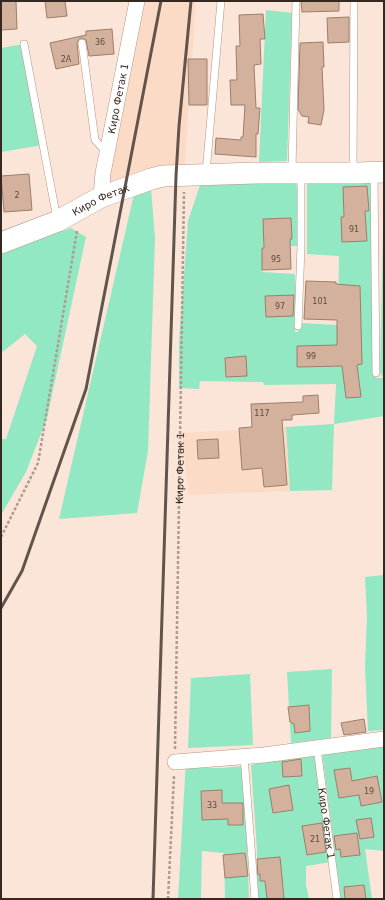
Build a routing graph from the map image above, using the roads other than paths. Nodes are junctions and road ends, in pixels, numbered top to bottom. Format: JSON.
{"nodes":[{"id":1,"x":137,"y":1,"type":"edge"},
{"id":2,"x":220,"y":1,"type":"edge"},
{"id":3,"x":296,"y":1,"type":"edge"},
{"id":4,"x":354,"y":1,"type":"edge"},
{"id":5,"x":82,"y":43,"type":"dead end"},
{"id":6,"x":24,"y":44,"type":"dead end"},
{"id":7,"x":107,"y":153,"type":"junction"},
{"id":8,"x":379,"y":172,"type":"edge"},
{"id":9,"x":103,"y":173,"type":"junction"},
{"id":10,"x":297,"y":173,"type":"junction"},
{"id":11,"x":353,"y":173,"type":"junction"},
{"id":12,"x":206,"y":174,"type":"junction"},
{"id":13,"x":124,"y":189,"type":"junction"},
{"id":14,"x":101,"y":197,"type":"junction"},
{"id":15,"x":58,"y":221,"type":"junction"},
{"id":16,"x":1,"y":243,"type":"edge"},
{"id":17,"x":298,"y":326,"type":"dead end"},
{"id":18,"x":376,"y":373,"type":"dead end"},
{"id":19,"x":384,"y":739,"type":"edge"},
{"id":20,"x":317,"y":748,"type":"junction"},
{"id":21,"x":244,"y":756,"type":"junction"},
{"id":22,"x":175,"y":762,"type":"road end"},
{"id":23,"x":255,"y":899,"type":"edge"},
{"id":24,"x":337,"y":899,"type":"edge"}],
"edges":[{"from":1,"to":7,"type":"street","name":"Киро Фетак 1"},
{"from":2,"to":12,"type":"lane"},
{"from":3,"to":10,"type":"lane"},
{"from":4,"to":11,"type":"lane"},
{"from":5,"to":7,"type":"lane"},
{"from":6,"to":15,"type":"lane"},
{"from":7,"to":9,"type":"street","name":"Киро Фетак 1"},
{"from":8,"to":11,"type":"main road","name":"Киро Фетак"},
{"from":8,"to":18,"type":"lane"},
{"from":9,"to":13,"type":"street"},
{"from":9,"to":14,"type":"street","name":"Киро Фетак 1"},
{"from":10,"to":11,"type":"main road","name":"Киро Фетак"},
{"from":10,"to":12,"type":"main road","name":"Киро Фетак"},
{"from":10,"to":17,"type":"lane"},
{"from":12,"to":13,"type":"main road","name":"Киро Фетак"},
{"from":13,"to":14,"type":"main road","name":"Киро Фетак"},
{"from":14,"to":15,"type":"main road","name":"Киро Фетак"},
{"from":15,"to":16,"type":"main road","name":"Киро Фетак"},
{"from":19,"to":20,"type":"street"},
{"from":20,"to":21,"type":"street"},
{"from":20,"to":24,"type":"lane","name":"Киро Фетак 1"},
{"from":21,"to":22,"type":"street"},
{"from":21,"to":23,"type":"lane"}]}
